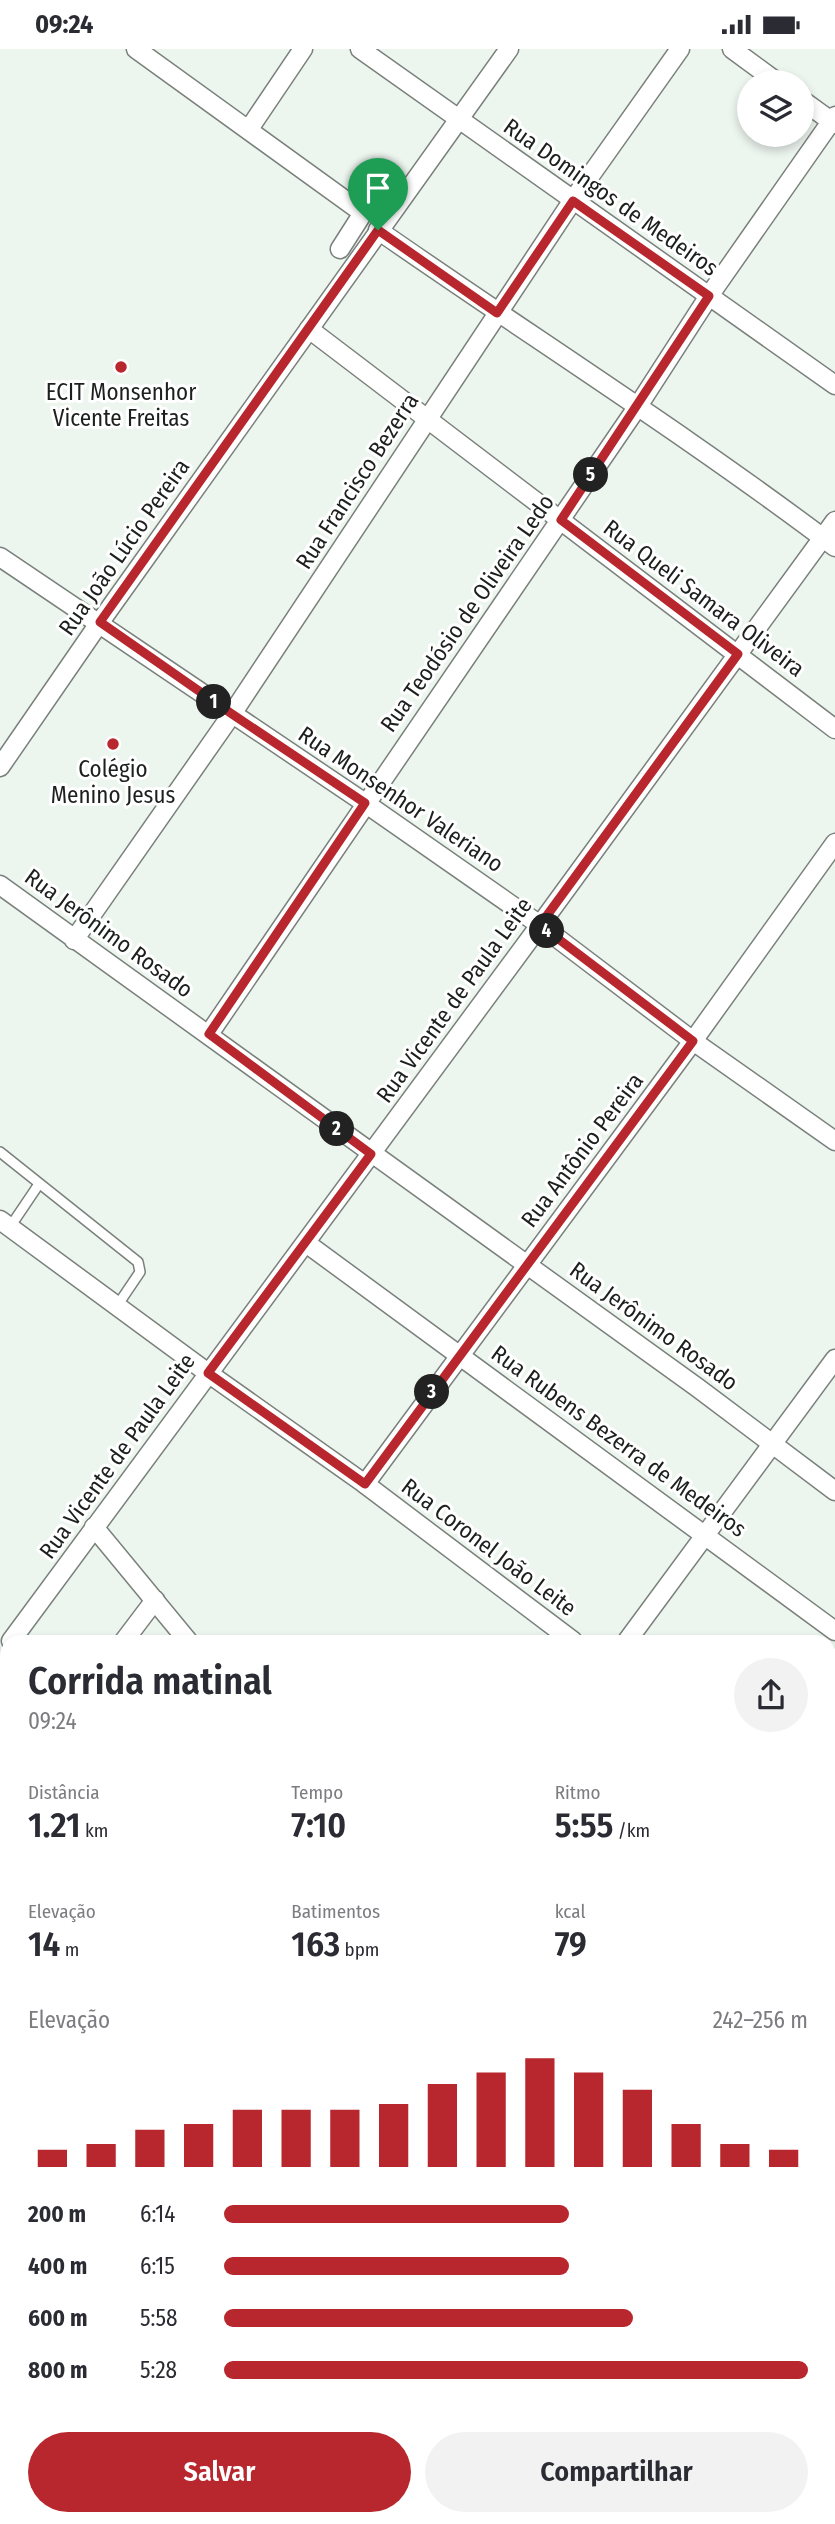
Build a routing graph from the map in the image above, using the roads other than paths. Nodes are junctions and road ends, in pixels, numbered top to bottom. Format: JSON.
{"nodes":[{"id":1,"x":136,"y":49,"type":"edge"},
{"id":2,"x":303,"y":49,"type":"edge"},
{"id":3,"x":360,"y":49,"type":"edge"},
{"id":4,"x":509,"y":49,"type":"edge"},
{"id":5,"x":680,"y":49,"type":"edge"},
{"id":6,"x":732,"y":49,"type":"edge"},
{"id":7,"x":761,"y":70,"type":"edge"},
{"id":8,"x":814,"y":108,"type":"edge"},
{"id":9,"x":458,"y":119,"type":"junction"},
{"id":10,"x":834,"y":120,"type":"edge"},
{"id":11,"x":249,"y":129,"type":"junction"},
{"id":12,"x":573,"y":201,"type":"junction"},
{"id":13,"x":378,"y":230,"type":"junction"},
{"id":14,"x":340,"y":249,"type":"dead end"},
{"id":15,"x":709,"y":296,"type":"junction"},
{"id":16,"x":497,"y":313,"type":"junction"},
{"id":17,"x":309,"y":329,"type":"junction"},
{"id":18,"x":835,"y":385,"type":"edge"},
{"id":19,"x":638,"y":405,"type":"junction"},
{"id":20,"x":427,"y":418,"type":"junction"},
{"id":21,"x":561,"y":520,"type":"junction"},
{"id":22,"x":835,"y":521,"type":"edge"},
{"id":23,"x":829,"y":543,"type":"edge"},
{"id":24,"x":0,"y":557,"type":"edge"},
{"id":25,"x":100,"y":622,"type":"junction"},
{"id":26,"x":738,"y":654,"type":"junction"},
{"id":27,"x":232,"y":714,"type":"junction"},
{"id":28,"x":835,"y":729,"type":"edge"},
{"id":29,"x":0,"y":767,"type":"edge"},
{"id":30,"x":365,"y":803,"type":"junction"},
{"id":31,"x":835,"y":843,"type":"edge"},
{"id":32,"x":0,"y":885,"type":"edge"},
{"id":33,"x":540,"y":925,"type":"junction"},
{"id":34,"x":74,"y":940,"type":"junction"},
{"id":35,"x":209,"y":1034,"type":"junction"},
{"id":36,"x":693,"y":1041,"type":"junction"},
{"id":37,"x":835,"y":1141,"type":"edge"},
{"id":38,"x":0,"y":1152,"type":"edge"},
{"id":39,"x":371,"y":1154,"type":"junction"},
{"id":40,"x":39,"y":1184,"type":"junction"},
{"id":41,"x":5,"y":1223,"type":"edge"},
{"id":42,"x":306,"y":1243,"type":"junction"},
{"id":43,"x":527,"y":1264,"type":"junction"},
{"id":44,"x":117,"y":1306,"type":"junction"},
{"id":45,"x":459,"y":1355,"type":"junction"},
{"id":46,"x":835,"y":1359,"type":"edge"},
{"id":47,"x":208,"y":1373,"type":"junction"},
{"id":48,"x":772,"y":1443,"type":"junction"},
{"id":49,"x":365,"y":1484,"type":"junction"},
{"id":50,"x":835,"y":1491,"type":"edge"},
{"id":51,"x":94,"y":1527,"type":"junction"},
{"id":52,"x":705,"y":1533,"type":"junction"},
{"id":53,"x":155,"y":1600,"type":"junction"},
{"id":54,"x":835,"y":1631,"type":"edge"},
{"id":55,"x":15,"y":1635,"type":"edge"},
{"id":56,"x":129,"y":1635,"type":"edge"},
{"id":57,"x":183,"y":1635,"type":"edge"},
{"id":58,"x":565,"y":1635,"type":"edge"},
{"id":59,"x":631,"y":1635,"type":"edge"}],
"edges":[{"from":1,"to":11,"type":"street"},
{"from":2,"to":11,"type":"street"},
{"from":3,"to":9,"type":"street","name":"Rua Domingos de Medeiros"},
{"from":4,"to":9,"type":"street","name":"Rua João Lúcio Pereira"},
{"from":5,"to":12,"type":"street","name":"Rua Francisco Bezerra"},
{"from":6,"to":7,"type":"street"},
{"from":8,"to":10,"type":"street"},
{"from":9,"to":12,"type":"street","name":"Rua Domingos de Medeiros"},
{"from":9,"to":13,"type":"street","name":"Rua João Lúcio Pereira"},
{"from":10,"to":15,"type":"street","name":"Rua Teodósio de Oliveira Ledo"},
{"from":11,"to":14,"type":"street"},
{"from":12,"to":15,"type":"street","name":"Rua Domingos de Medeiros"},
{"from":12,"to":16,"type":"street","name":"Rua Francisco Bezerra"},
{"from":13,"to":16,"type":"street"},
{"from":13,"to":17,"type":"street","name":"Rua João Lúcio Pereira"},
{"from":15,"to":18,"type":"street","name":"Rua Domingos de Medeiros"},
{"from":15,"to":19,"type":"street","name":"Rua Teodósio de Oliveira Ledo"},
{"from":16,"to":19,"type":"street"},
{"from":16,"to":20,"type":"street","name":"Rua Francisco Bezerra"},
{"from":17,"to":20,"type":"street","name":"Rua Queli Samara Oliveira"},
{"from":17,"to":25,"type":"street","name":"Rua João Lúcio Pereira"},
{"from":19,"to":21,"type":"street","name":"Rua Teodósio de Oliveira Ledo"},
{"from":19,"to":23,"type":"street"},
{"from":20,"to":21,"type":"street","name":"Rua Queli Samara Oliveira"},
{"from":20,"to":27,"type":"street","name":"Rua Francisco Bezerra"},
{"from":21,"to":26,"type":"street","name":"Rua Queli Samara Oliveira"},
{"from":21,"to":30,"type":"street","name":"Rua Teodósio de Oliveira Ledo"},
{"from":22,"to":23,"type":"street","name":"Rua Vicente de Paula Leite"},
{"from":23,"to":26,"type":"street","name":"Rua Vicente de Paula Leite"},
{"from":24,"to":25,"type":"street","name":"Rua Monsenhor Valeriano"},
{"from":25,"to":27,"type":"street","name":"Rua Monsenhor Valeriano"},
{"from":25,"to":29,"type":"street","name":"Rua João Lúcio Pereira"},
{"from":26,"to":28,"type":"street","name":"Rua Queli Samara Oliveira"},
{"from":26,"to":33,"type":"street","name":"Rua Vicente de Paula Leite"},
{"from":27,"to":30,"type":"street","name":"Rua Monsenhor Valeriano"},
{"from":27,"to":34,"type":"street","name":"Rua Francisco Bezerra"},
{"from":30,"to":33,"type":"street","name":"Rua Monsenhor Valeriano"},
{"from":30,"to":35,"type":"street","name":"Rua Teodósio de Oliveira Ledo"},
{"from":31,"to":36,"type":"street","name":"Rua Antônio Pereira"},
{"from":32,"to":34,"type":"street","name":"Rua Jerônimo Rosado"},
{"from":33,"to":36,"type":"street","name":"Rua Monsenhor Valeriano"},
{"from":33,"to":39,"type":"street","name":"Rua Vicente de Paula Leite"},
{"from":34,"to":35,"type":"street","name":"Rua Jerônimo Rosado"},
{"from":35,"to":39,"type":"street","name":"Rua Jerônimo Rosado"},
{"from":36,"to":37,"type":"street","name":"Rua Monsenhor Valeriano"},
{"from":36,"to":43,"type":"street","name":"Rua Antônio Pereira"},
{"from":38,"to":40,"type":"lane"},
{"from":39,"to":42,"type":"street","name":"Rua Vicente de Paula Leite"},
{"from":39,"to":43,"type":"street","name":"Rua Jerônimo Rosado"},
{"from":40,"to":41,"type":"lane"},
{"from":40,"to":44,"type":"lane"},
{"from":41,"to":44,"type":"street","name":"Rua Coronel João Leite"},
{"from":42,"to":45,"type":"street","name":"Rua Rubens Bezerra de Medeiros"},
{"from":42,"to":47,"type":"street","name":"Rua Vicente de Paula Leite"},
{"from":43,"to":45,"type":"street","name":"Rua Antônio Pereira"},
{"from":43,"to":48,"type":"street","name":"Rua Jerônimo Rosado"},
{"from":44,"to":47,"type":"street","name":"Rua Coronel João Leite"},
{"from":45,"to":49,"type":"street","name":"Rua Antônio Pereira"},
{"from":45,"to":52,"type":"street","name":"Rua Rubens Bezerra de Medeiros"},
{"from":46,"to":48,"type":"street"},
{"from":47,"to":49,"type":"street","name":"Rua Coronel João Leite"},
{"from":47,"to":51,"type":"street","name":"Rua Vicente de Paula Leite"},
{"from":48,"to":50,"type":"street","name":"Rua Jerônimo Rosado"},
{"from":48,"to":52,"type":"street"},
{"from":49,"to":58,"type":"street","name":"Rua Coronel João Leite"},
{"from":51,"to":53,"type":"street"},
{"from":51,"to":55,"type":"street","name":"Rua Vicente de Paula Leite"},
{"from":52,"to":54,"type":"street","name":"Rua Rubens Bezerra de Medeiros"},
{"from":52,"to":59,"type":"street"},
{"from":53,"to":56,"type":"street"},
{"from":53,"to":57,"type":"street"}]}
